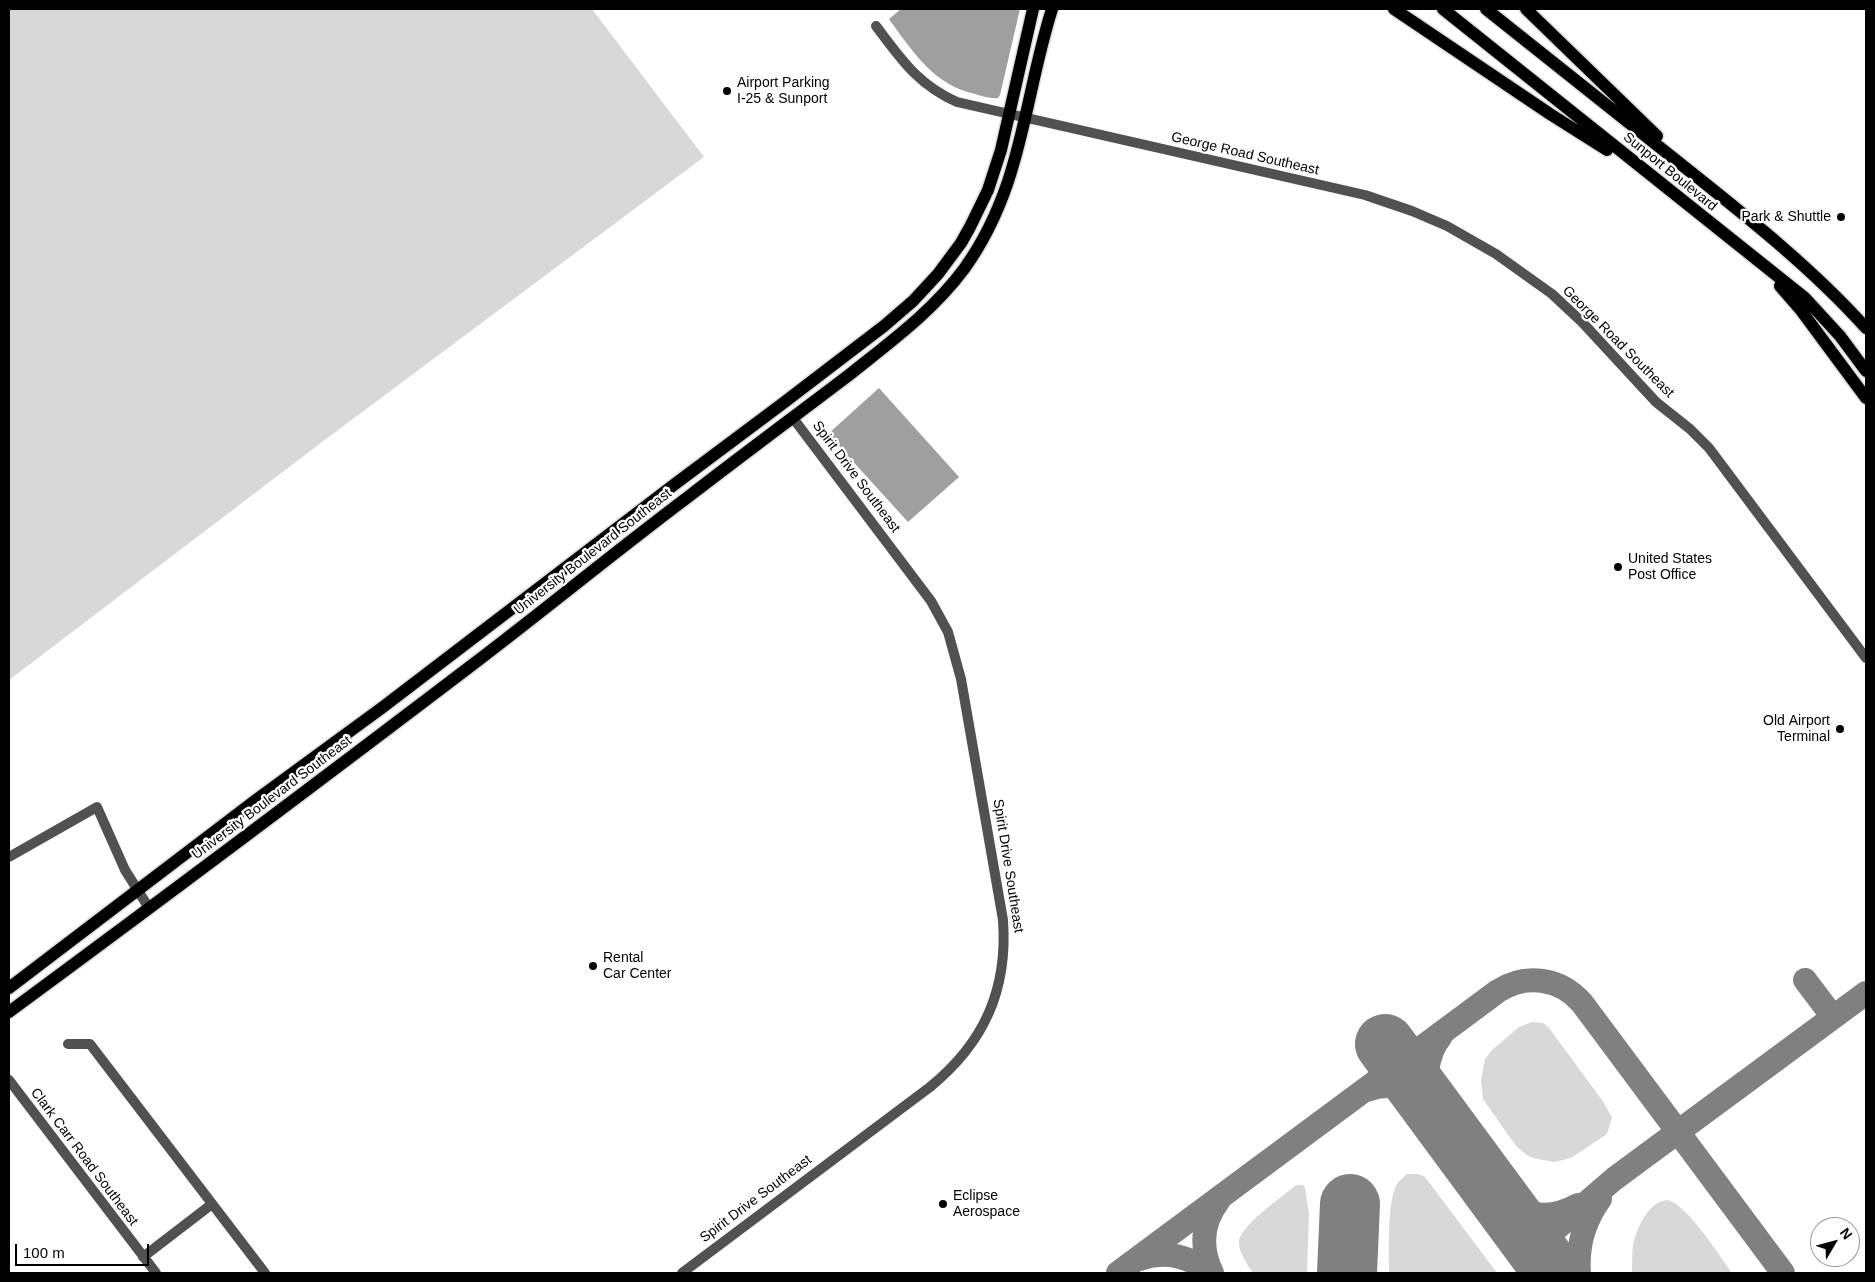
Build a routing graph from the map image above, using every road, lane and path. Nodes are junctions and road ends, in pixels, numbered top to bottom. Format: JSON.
{"nodes":[{"id":1,"x":1032,"y":9,"type":"edge"},
{"id":2,"x":1052,"y":9,"type":"edge"},
{"id":3,"x":1394,"y":9,"type":"edge"},
{"id":4,"x":1443,"y":9,"type":"edge"},
{"id":5,"x":1486,"y":9,"type":"edge"},
{"id":6,"x":1526,"y":9,"type":"edge"},
{"id":7,"x":876,"y":26,"type":"dead end"},
{"id":8,"x":1009,"y":115,"type":"junction"},
{"id":9,"x":1025,"y":119,"type":"junction"},
{"id":10,"x":1660,"y":184,"type":"junction"},
{"id":11,"x":1709,"y":186,"type":"junction"},
{"id":12,"x":1759,"y":262,"type":"junction"},
{"id":13,"x":1866,"y":328,"type":"edge"},
{"id":14,"x":1866,"y":371,"type":"edge"},
{"id":15,"x":1866,"y":398,"type":"edge"},
{"id":16,"x":782,"y":404,"type":"junction"},
{"id":17,"x":793,"y":418,"type":"junction"},
{"id":18,"x":1866,"y":658,"type":"edge"},
{"id":19,"x":9,"y":858,"type":"edge"},
{"id":20,"x":137,"y":891,"type":"junction"},
{"id":21,"x":149,"y":908,"type":"junction"},
{"id":22,"x":9,"y":988,"type":"edge"},
{"id":23,"x":9,"y":1012,"type":"edge"},
{"id":24,"x":68,"y":1044,"type":"dead end"},
{"id":25,"x":9,"y":1080,"type":"edge"},
{"id":26,"x":212,"y":1204,"type":"junction"},
{"id":27,"x":143,"y":1257,"type":"junction"},
{"id":28,"x":156,"y":1273,"type":"edge"},
{"id":29,"x":265,"y":1273,"type":"edge"},
{"id":30,"x":682,"y":1273,"type":"edge"}],
"edges":[{"from":1,"to":8,"type":"main road","name":"University Boulevard Southeast"},
{"from":2,"to":9,"type":"main road","name":"University Boulevard Southeast"},
{"from":3,"to":10,"type":"main road"},
{"from":4,"to":10,"type":"main road","name":"Sunport Boulevard"},
{"from":5,"to":11,"type":"main road","name":"Sunport Boulevard"},
{"from":6,"to":11,"type":"main road"},
{"from":7,"to":8,"type":"street","name":"George Road Southeast"},
{"from":8,"to":9,"type":"street","name":"George Road Southeast"},
{"from":8,"to":16,"type":"main road","name":"University Boulevard Southeast"},
{"from":9,"to":17,"type":"main road","name":"University Boulevard Southeast"},
{"from":9,"to":18,"type":"street","name":"George Road Southeast"},
{"from":10,"to":12,"type":"main road","name":"Sunport Boulevard"},
{"from":11,"to":13,"type":"main road","name":"Sunport Boulevard"},
{"from":12,"to":14,"type":"main road","name":"Sunport Boulevard"},
{"from":12,"to":15,"type":"main road"},
{"from":16,"to":17,"type":"main road","name":"Spirit Drive Southeast"},
{"from":16,"to":20,"type":"main road","name":"University Boulevard Southeast"},
{"from":17,"to":21,"type":"main road","name":"University Boulevard Southeast"},
{"from":17,"to":30,"type":"street","name":"Spirit Drive Southeast"},
{"from":19,"to":20,"type":"street"},
{"from":20,"to":21,"type":"street"},
{"from":20,"to":22,"type":"main road","name":"University Boulevard Southeast"},
{"from":21,"to":23,"type":"main road","name":"University Boulevard Southeast"},
{"from":24,"to":26,"type":"street"},
{"from":25,"to":27,"type":"street","name":"Clark Carr Road Southeast"},
{"from":26,"to":27,"type":"street"},
{"from":26,"to":29,"type":"street"},
{"from":27,"to":28,"type":"street","name":"Clark Carr Road Southeast"}]}
